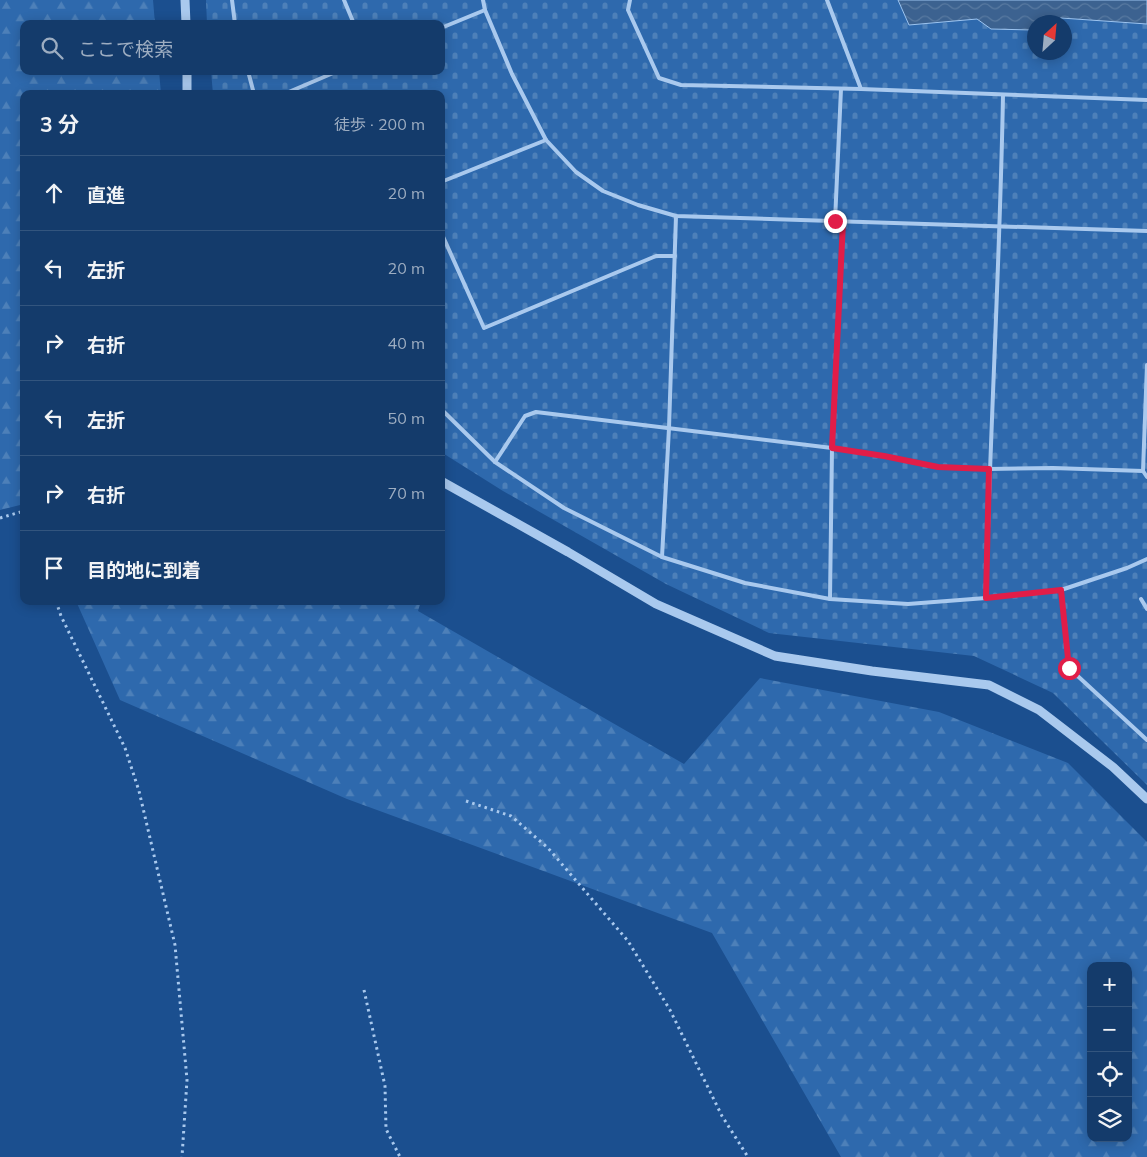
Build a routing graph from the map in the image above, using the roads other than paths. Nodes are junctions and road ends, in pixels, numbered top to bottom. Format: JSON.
{"nodes":[{"id":1,"x":185,"y":0,"type":"edge"},
{"id":2,"x":232,"y":0,"type":"edge"},
{"id":3,"x":344,"y":0,"type":"edge"},
{"id":4,"x":483,"y":0,"type":"edge"},
{"id":5,"x":630,"y":0,"type":"edge"},
{"id":6,"x":827,"y":0,"type":"edge"},
{"id":7,"x":485,"y":10,"type":"junction"},
{"id":8,"x":186,"y":20,"type":"edge"},
{"id":9,"x":234,"y":20,"type":"edge"},
{"id":10,"x":352,"y":20,"type":"edge"},
{"id":11,"x":445,"y":26,"type":"edge"},
{"id":12,"x":187,"y":75,"type":"edge"},
{"id":13,"x":249,"y":75,"type":"edge"},
{"id":14,"x":329,"y":75,"type":"edge"},
{"id":15,"x":842,"y":89,"type":"junction"},
{"id":16,"x":861,"y":89,"type":"junction"},
{"id":17,"x":187,"y":90,"type":"edge"},
{"id":18,"x":253,"y":90,"type":"edge"},
{"id":19,"x":293,"y":90,"type":"edge"},
{"id":20,"x":1003,"y":95,"type":"junction"},
{"id":21,"x":1147,"y":100,"type":"edge"},
{"id":22,"x":546,"y":140,"type":"junction"},
{"id":23,"x":445,"y":180,"type":"edge"},
{"id":24,"x":676,"y":216,"type":"junction"},
{"id":25,"x":835,"y":221,"type":"junction"},
{"id":26,"x":843,"y":222,"type":"junction"},
{"id":27,"x":1000,"y":226,"type":"junction"},
{"id":28,"x":1147,"y":231,"type":"edge"},
{"id":29,"x":445,"y":241,"type":"edge"},
{"id":30,"x":675,"y":256,"type":"junction"},
{"id":31,"x":1147,"y":365,"type":"edge"},
{"id":32,"x":445,"y":413,"type":"edge"},
{"id":33,"x":669,"y":428,"type":"junction"},
{"id":34,"x":832,"y":448,"type":"junction"},
{"id":35,"x":495,"y":462,"type":"junction"},
{"id":36,"x":989,"y":469,"type":"junction"},
{"id":37,"x":1143,"y":471,"type":"junction"},
{"id":38,"x":1147,"y":477,"type":"edge"},
{"id":39,"x":445,"y":483,"type":"edge"},
{"id":40,"x":662,"y":557,"type":"junction"},
{"id":41,"x":1147,"y":559,"type":"edge"},
{"id":42,"x":1061,"y":590,"type":"junction"},
{"id":43,"x":986,"y":598,"type":"junction"},
{"id":44,"x":830,"y":599,"type":"junction"},
{"id":45,"x":1140,"y":600,"type":"dead end"},
{"id":46,"x":1147,"y":610,"type":"edge"},
{"id":47,"x":1147,"y":740,"type":"edge"},
{"id":48,"x":1147,"y":799,"type":"edge"}],
"edges":[{"from":1,"to":8,"type":"street"},
{"from":2,"to":9,"type":"lane"},
{"from":3,"to":10,"type":"lane"},
{"from":4,"to":7,"type":"lane"},
{"from":5,"to":15,"type":"lane"},
{"from":6,"to":16,"type":"lane"},
{"from":7,"to":11,"type":"lane"},
{"from":7,"to":22,"type":"lane"},
{"from":12,"to":17,"type":"street"},
{"from":13,"to":18,"type":"lane"},
{"from":14,"to":19,"type":"lane"},
{"from":15,"to":16,"type":"lane"},
{"from":15,"to":25,"type":"lane"},
{"from":16,"to":20,"type":"lane"},
{"from":20,"to":21,"type":"lane"},
{"from":20,"to":27,"type":"lane"},
{"from":22,"to":23,"type":"lane"},
{"from":22,"to":24,"type":"lane"},
{"from":24,"to":25,"type":"lane"},
{"from":24,"to":30,"type":"lane"},
{"from":25,"to":26,"type":"lane"},
{"from":26,"to":27,"type":"lane"},
{"from":26,"to":34,"type":"lane"},
{"from":27,"to":28,"type":"lane"},
{"from":27,"to":36,"type":"lane"},
{"from":29,"to":30,"type":"lane"},
{"from":30,"to":33,"type":"lane"},
{"from":31,"to":37,"type":"lane"},
{"from":32,"to":35,"type":"lane"},
{"from":33,"to":34,"type":"lane"},
{"from":33,"to":35,"type":"lane"},
{"from":33,"to":40,"type":"lane"},
{"from":34,"to":36,"type":"lane"},
{"from":34,"to":44,"type":"lane"},
{"from":35,"to":40,"type":"lane"},
{"from":36,"to":37,"type":"lane"},
{"from":36,"to":43,"type":"lane"},
{"from":37,"to":38,"type":"lane"},
{"from":39,"to":48,"type":"street"},
{"from":40,"to":44,"type":"lane"},
{"from":41,"to":42,"type":"lane"},
{"from":42,"to":43,"type":"lane"},
{"from":42,"to":47,"type":"lane"},
{"from":43,"to":44,"type":"lane"},
{"from":45,"to":46,"type":"lane"}]}
